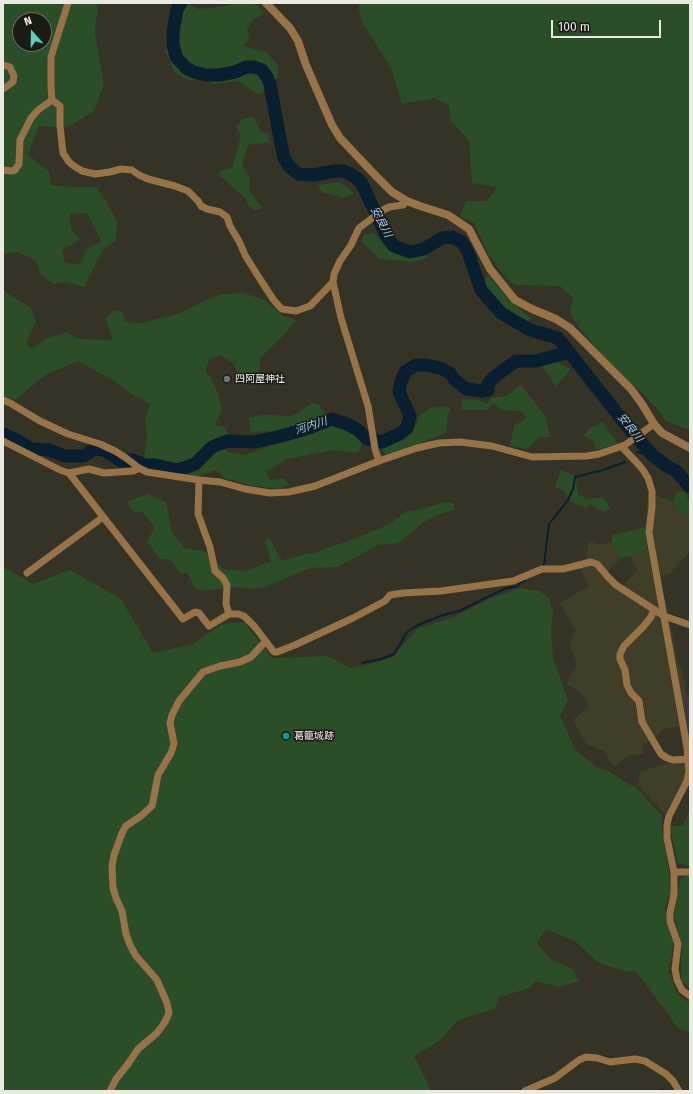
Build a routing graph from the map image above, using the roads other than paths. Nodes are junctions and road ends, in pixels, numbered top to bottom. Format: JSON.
{"nodes":[{"id":1,"x":68,"y":3,"type":"edge"},
{"id":2,"x":266,"y":3,"type":"edge"},
{"id":3,"x":3,"y":65,"type":"edge"},
{"id":4,"x":3,"y":89,"type":"edge"},
{"id":5,"x":52,"y":100,"type":"junction"},
{"id":6,"x":3,"y":170,"type":"edge"},
{"id":7,"x":407,"y":201,"type":"junction"},
{"id":8,"x":333,"y":282,"type":"junction"},
{"id":9,"x":3,"y":400,"type":"edge"},
{"id":10,"x":651,"y":427,"type":"junction"},
{"id":11,"x":3,"y":441,"type":"edge"},
{"id":12,"x":623,"y":446,"type":"junction"},
{"id":13,"x":690,"y":448,"type":"edge"},
{"id":14,"x":379,"y":461,"type":"junction"},
{"id":15,"x":137,"y":467,"type":"junction"},
{"id":16,"x":69,"y":473,"type":"junction"},
{"id":17,"x":199,"y":480,"type":"junction"},
{"id":18,"x":103,"y":517,"type":"junction"},
{"id":19,"x":27,"y":573,"type":"dead end"},
{"id":20,"x":654,"y":609,"type":"junction"},
{"id":21,"x":229,"y":614,"type":"junction"},
{"id":22,"x":664,"y":616,"type":"junction"},
{"id":23,"x":690,"y":625,"type":"edge"},
{"id":24,"x":265,"y":642,"type":"junction"},
{"id":25,"x":689,"y":746,"type":"edge"},
{"id":26,"x":689,"y":759,"type":"junction"},
{"id":27,"x":674,"y":872,"type":"junction"},
{"id":28,"x":690,"y":872,"type":"edge"},
{"id":29,"x":690,"y":996,"type":"edge"},
{"id":30,"x":110,"y":1091,"type":"edge"},
{"id":31,"x":525,"y":1091,"type":"edge"},
{"id":32,"x":679,"y":1091,"type":"edge"}],
"edges":[{"from":1,"to":5,"type":"street"},
{"from":2,"to":7,"type":"street"},
{"from":3,"to":4,"type":"street"},
{"from":5,"to":6,"type":"street"},
{"from":5,"to":8,"type":"street"},
{"from":7,"to":8,"type":"street"},
{"from":7,"to":10,"type":"street"},
{"from":8,"to":14,"type":"street"},
{"from":9,"to":15,"type":"street"},
{"from":10,"to":12,"type":"street"},
{"from":10,"to":13,"type":"street"},
{"from":11,"to":16,"type":"street"},
{"from":12,"to":14,"type":"street"},
{"from":12,"to":22,"type":"street"},
{"from":14,"to":17,"type":"street"},
{"from":15,"to":16,"type":"street"},
{"from":15,"to":17,"type":"street"},
{"from":16,"to":18,"type":"street"},
{"from":17,"to":21,"type":"street"},
{"from":18,"to":19,"type":"street"},
{"from":18,"to":21,"type":"street"},
{"from":20,"to":22,"type":"street"},
{"from":20,"to":24,"type":"street"},
{"from":20,"to":26,"type":"street"},
{"from":21,"to":24,"type":"street"},
{"from":22,"to":23,"type":"street"},
{"from":22,"to":25,"type":"street"},
{"from":24,"to":30,"type":"street"},
{"from":25,"to":26,"type":"street"},
{"from":26,"to":27,"type":"street"},
{"from":27,"to":28,"type":"street"},
{"from":27,"to":29,"type":"street"},
{"from":31,"to":32,"type":"street"}]}
